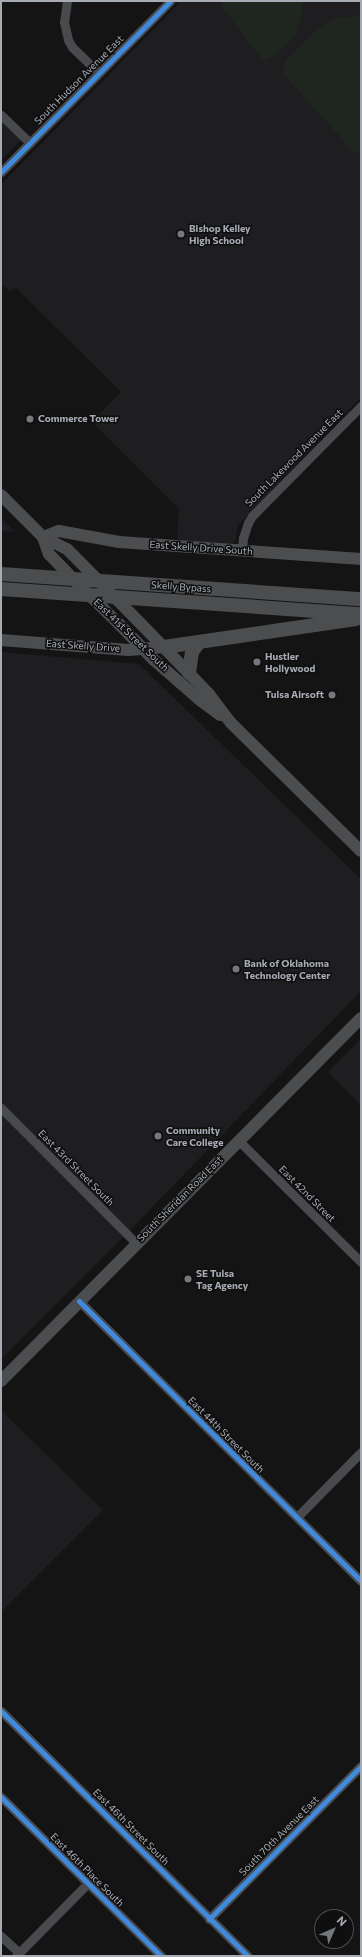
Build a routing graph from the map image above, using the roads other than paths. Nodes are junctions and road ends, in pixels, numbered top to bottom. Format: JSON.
{"nodes":[{"id":1,"x":68,"y":1,"type":"edge"},
{"id":2,"x":170,"y":1,"type":"edge"},
{"id":3,"x":99,"y":73,"type":"junction"},
{"id":4,"x":1,"y":115,"type":"edge"},
{"id":5,"x":30,"y":143,"type":"junction"},
{"id":6,"x":1,"y":172,"type":"edge"},
{"id":7,"x":361,"y":406,"type":"edge"},
{"id":8,"x":1,"y":495,"type":"edge"},
{"id":9,"x":43,"y":537,"type":"junction"},
{"id":10,"x":242,"y":551,"type":"junction"},
{"id":11,"x":361,"y":559,"type":"edge"},
{"id":12,"x":1,"y":574,"type":"edge"},
{"id":13,"x":1,"y":589,"type":"edge"},
{"id":14,"x":361,"y":599,"type":"edge"},
{"id":15,"x":361,"y":614,"type":"edge"},
{"id":16,"x":361,"y":618,"type":"edge"},
{"id":17,"x":1,"y":640,"type":"edge"},
{"id":18,"x":199,"y":642,"type":"junction"},
{"id":19,"x":164,"y":647,"type":"junction"},
{"id":20,"x":142,"y":648,"type":"junction"},
{"id":21,"x":189,"y":673,"type":"junction"},
{"id":22,"x":231,"y":723,"type":"junction"},
{"id":23,"x":361,"y":851,"type":"edge"},
{"id":24,"x":361,"y":1018,"type":"edge"},
{"id":25,"x":1,"y":1108,"type":"edge"},
{"id":26,"x":238,"y":1140,"type":"junction"},
{"id":27,"x":136,"y":1243,"type":"junction"},
{"id":28,"x":361,"y":1262,"type":"edge"},
{"id":29,"x":79,"y":1301,"type":"junction"},
{"id":30,"x":1,"y":1381,"type":"edge"},
{"id":31,"x":361,"y":1452,"type":"edge"},
{"id":32,"x":297,"y":1517,"type":"junction"},
{"id":33,"x":361,"y":1581,"type":"edge"},
{"id":34,"x":1,"y":1711,"type":"edge"},
{"id":35,"x":361,"y":1766,"type":"edge"},
{"id":36,"x":1,"y":1797,"type":"edge"},
{"id":37,"x":88,"y":1883,"type":"junction"},
{"id":38,"x":209,"y":1919,"type":"junction"},
{"id":39,"x":1,"y":1936,"type":"edge"},
{"id":40,"x":17,"y":1954,"type":"edge"},
{"id":41,"x":160,"y":1956,"type":"edge"},
{"id":42,"x":248,"y":1956,"type":"edge"}],
"edges":[{"from":1,"to":3,"type":"street"},
{"from":2,"to":3,"type":"street","name":"South Hudson Avenue East"},
{"from":3,"to":5,"type":"street","name":"South Hudson Avenue East"},
{"from":4,"to":5,"type":"street"},
{"from":5,"to":6,"type":"street","name":"South Hudson Avenue East"},
{"from":7,"to":10,"type":"street","name":"South Lakewood Avenue East"},
{"from":8,"to":9,"type":"main road","name":"East 41st Street South"},
{"from":9,"to":10,"type":"main road","name":"East Skelly Drive South"},
{"from":9,"to":19,"type":"main road","name":"East 41st Street South","bridge":true},
{"from":9,"to":20,"type":"main road","name":"East 41st Street South","bridge":true},
{"from":10,"to":11,"type":"main road","name":"East Skelly Drive South"},
{"from":12,"to":14,"type":"highway","name":"Skelly Bypass"},
{"from":13,"to":15,"type":"highway","name":"Skelly Bypass"},
{"from":16,"to":18,"type":"highway"},
{"from":17,"to":20,"type":"main road","name":"East Skelly Drive"},
{"from":18,"to":19,"type":"highway"},
{"from":18,"to":21,"type":"highway"},
{"from":19,"to":20,"type":"main road","name":"East Skelly Drive"},
{"from":19,"to":21,"type":"main road","name":"East 41st Street South"},
{"from":20,"to":22,"type":"main road","name":"East 41st Street South"},
{"from":21,"to":22,"type":"main road","name":"East 41st Street South"},
{"from":22,"to":23,"type":"main road","name":"East 41st Street South"},
{"from":24,"to":26,"type":"main road","name":"South Sheridan Road East"},
{"from":25,"to":27,"type":"street","name":"East 43rd Street South"},
{"from":26,"to":27,"type":"main road","name":"South Sheridan Road East"},
{"from":26,"to":28,"type":"street","name":"East 42nd Street"},
{"from":27,"to":29,"type":"main road","name":"South Sheridan Road East"},
{"from":29,"to":30,"type":"main road","name":"South Sheridan Road East"},
{"from":29,"to":32,"type":"street","name":"East 44th Street South"},
{"from":31,"to":32,"type":"street"},
{"from":32,"to":33,"type":"street","name":"East 44th Street South"},
{"from":34,"to":38,"type":"street","name":"East 46th Street South"},
{"from":35,"to":38,"type":"street","name":"South 70th Avenue East"},
{"from":36,"to":37,"type":"street","name":"East 46th Place South"},
{"from":37,"to":40,"type":"street"},
{"from":37,"to":41,"type":"street","name":"East 46th Place South"},
{"from":38,"to":42,"type":"street","name":"East 46th Street South"},
{"from":39,"to":40,"type":"street"}]}
